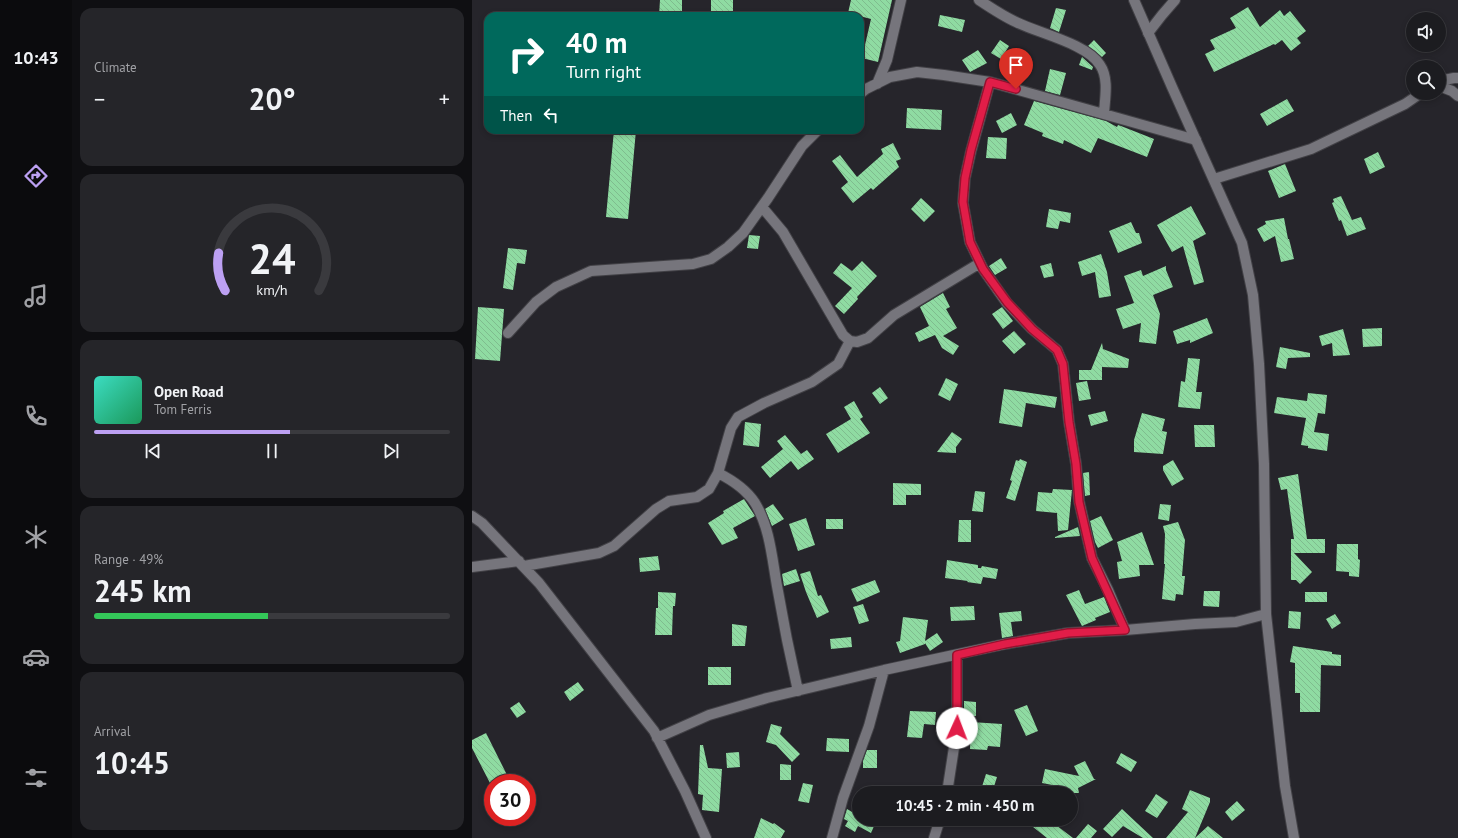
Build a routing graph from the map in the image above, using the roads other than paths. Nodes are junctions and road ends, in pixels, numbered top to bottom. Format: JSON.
{"nodes":[{"id":1,"x":901,"y":0,"type":"edge"},
{"id":2,"x":979,"y":0,"type":"edge"},
{"id":3,"x":1134,"y":0,"type":"edge"},
{"id":4,"x":1175,"y":0,"type":"edge"},
{"id":5,"x":1148,"y":34,"type":"junction"},
{"id":6,"x":1458,"y":78,"type":"edge"},
{"id":7,"x":1446,"y":80,"type":"edge"},
{"id":8,"x":990,"y":82,"type":"junction"},
{"id":9,"x":877,"y":84,"type":"junction"},
{"id":10,"x":1446,"y":89,"type":"edge"},
{"id":11,"x":864,"y":92,"type":"edge"},
{"id":12,"x":1458,"y":96,"type":"edge"},
{"id":13,"x":1411,"y":100,"type":"edge"},
{"id":14,"x":1104,"y":113,"type":"junction"},
{"id":15,"x":814,"y":134,"type":"edge"},
{"id":16,"x":1196,"y":140,"type":"junction"},
{"id":17,"x":1214,"y":179,"type":"junction"},
{"id":18,"x":762,"y":207,"type":"junction"},
{"id":19,"x":980,"y":263,"type":"junction"},
{"id":20,"x":508,"y":333,"type":"dead end"},
{"id":21,"x":850,"y":341,"type":"junction"},
{"id":22,"x":718,"y":473,"type":"junction"},
{"id":23,"x":472,"y":516,"type":"edge"},
{"id":24,"x":521,"y":564,"type":"junction"},
{"id":25,"x":472,"y":566,"type":"edge"},
{"id":26,"x":1266,"y":614,"type":"junction"},
{"id":27,"x":1125,"y":630,"type":"junction"},
{"id":28,"x":957,"y":655,"type":"junction"},
{"id":29,"x":884,"y":670,"type":"junction"},
{"id":30,"x":798,"y":691,"type":"junction"},
{"id":31,"x":657,"y":738,"type":"junction"},
{"id":32,"x":948,"y":786,"type":"edge"},
{"id":33,"x":938,"y":826,"type":"edge"},
{"id":34,"x":706,"y":838,"type":"edge"},
{"id":35,"x":832,"y":838,"type":"edge"},
{"id":36,"x":934,"y":838,"type":"edge"},
{"id":37,"x":1294,"y":838,"type":"edge"}],
"edges":[{"from":1,"to":9,"type":"street"},
{"from":2,"to":14,"type":"street"},
{"from":3,"to":5,"type":"street"},
{"from":4,"to":5,"type":"street"},
{"from":5,"to":16,"type":"street"},
{"from":6,"to":7,"type":"street"},
{"from":8,"to":9,"type":"street"},
{"from":8,"to":14,"type":"street"},
{"from":8,"to":19,"type":"street"},
{"from":9,"to":11,"type":"street"},
{"from":10,"to":12,"type":"street"},
{"from":13,"to":17,"type":"street"},
{"from":14,"to":16,"type":"street"},
{"from":15,"to":18,"type":"street"},
{"from":16,"to":17,"type":"street"},
{"from":17,"to":26,"type":"street"},
{"from":18,"to":20,"type":"street"},
{"from":18,"to":21,"type":"street"},
{"from":19,"to":21,"type":"street"},
{"from":19,"to":27,"type":"street"},
{"from":21,"to":22,"type":"street"},
{"from":22,"to":24,"type":"street"},
{"from":22,"to":30,"type":"street"},
{"from":23,"to":24,"type":"street"},
{"from":24,"to":25,"type":"street"},
{"from":24,"to":31,"type":"street"},
{"from":26,"to":27,"type":"street"},
{"from":26,"to":37,"type":"street"},
{"from":27,"to":28,"type":"street"},
{"from":28,"to":29,"type":"street"},
{"from":28,"to":32,"type":"street"},
{"from":29,"to":30,"type":"street"},
{"from":29,"to":35,"type":"street"},
{"from":30,"to":31,"type":"street"},
{"from":31,"to":34,"type":"street"},
{"from":33,"to":36,"type":"street"}]}
